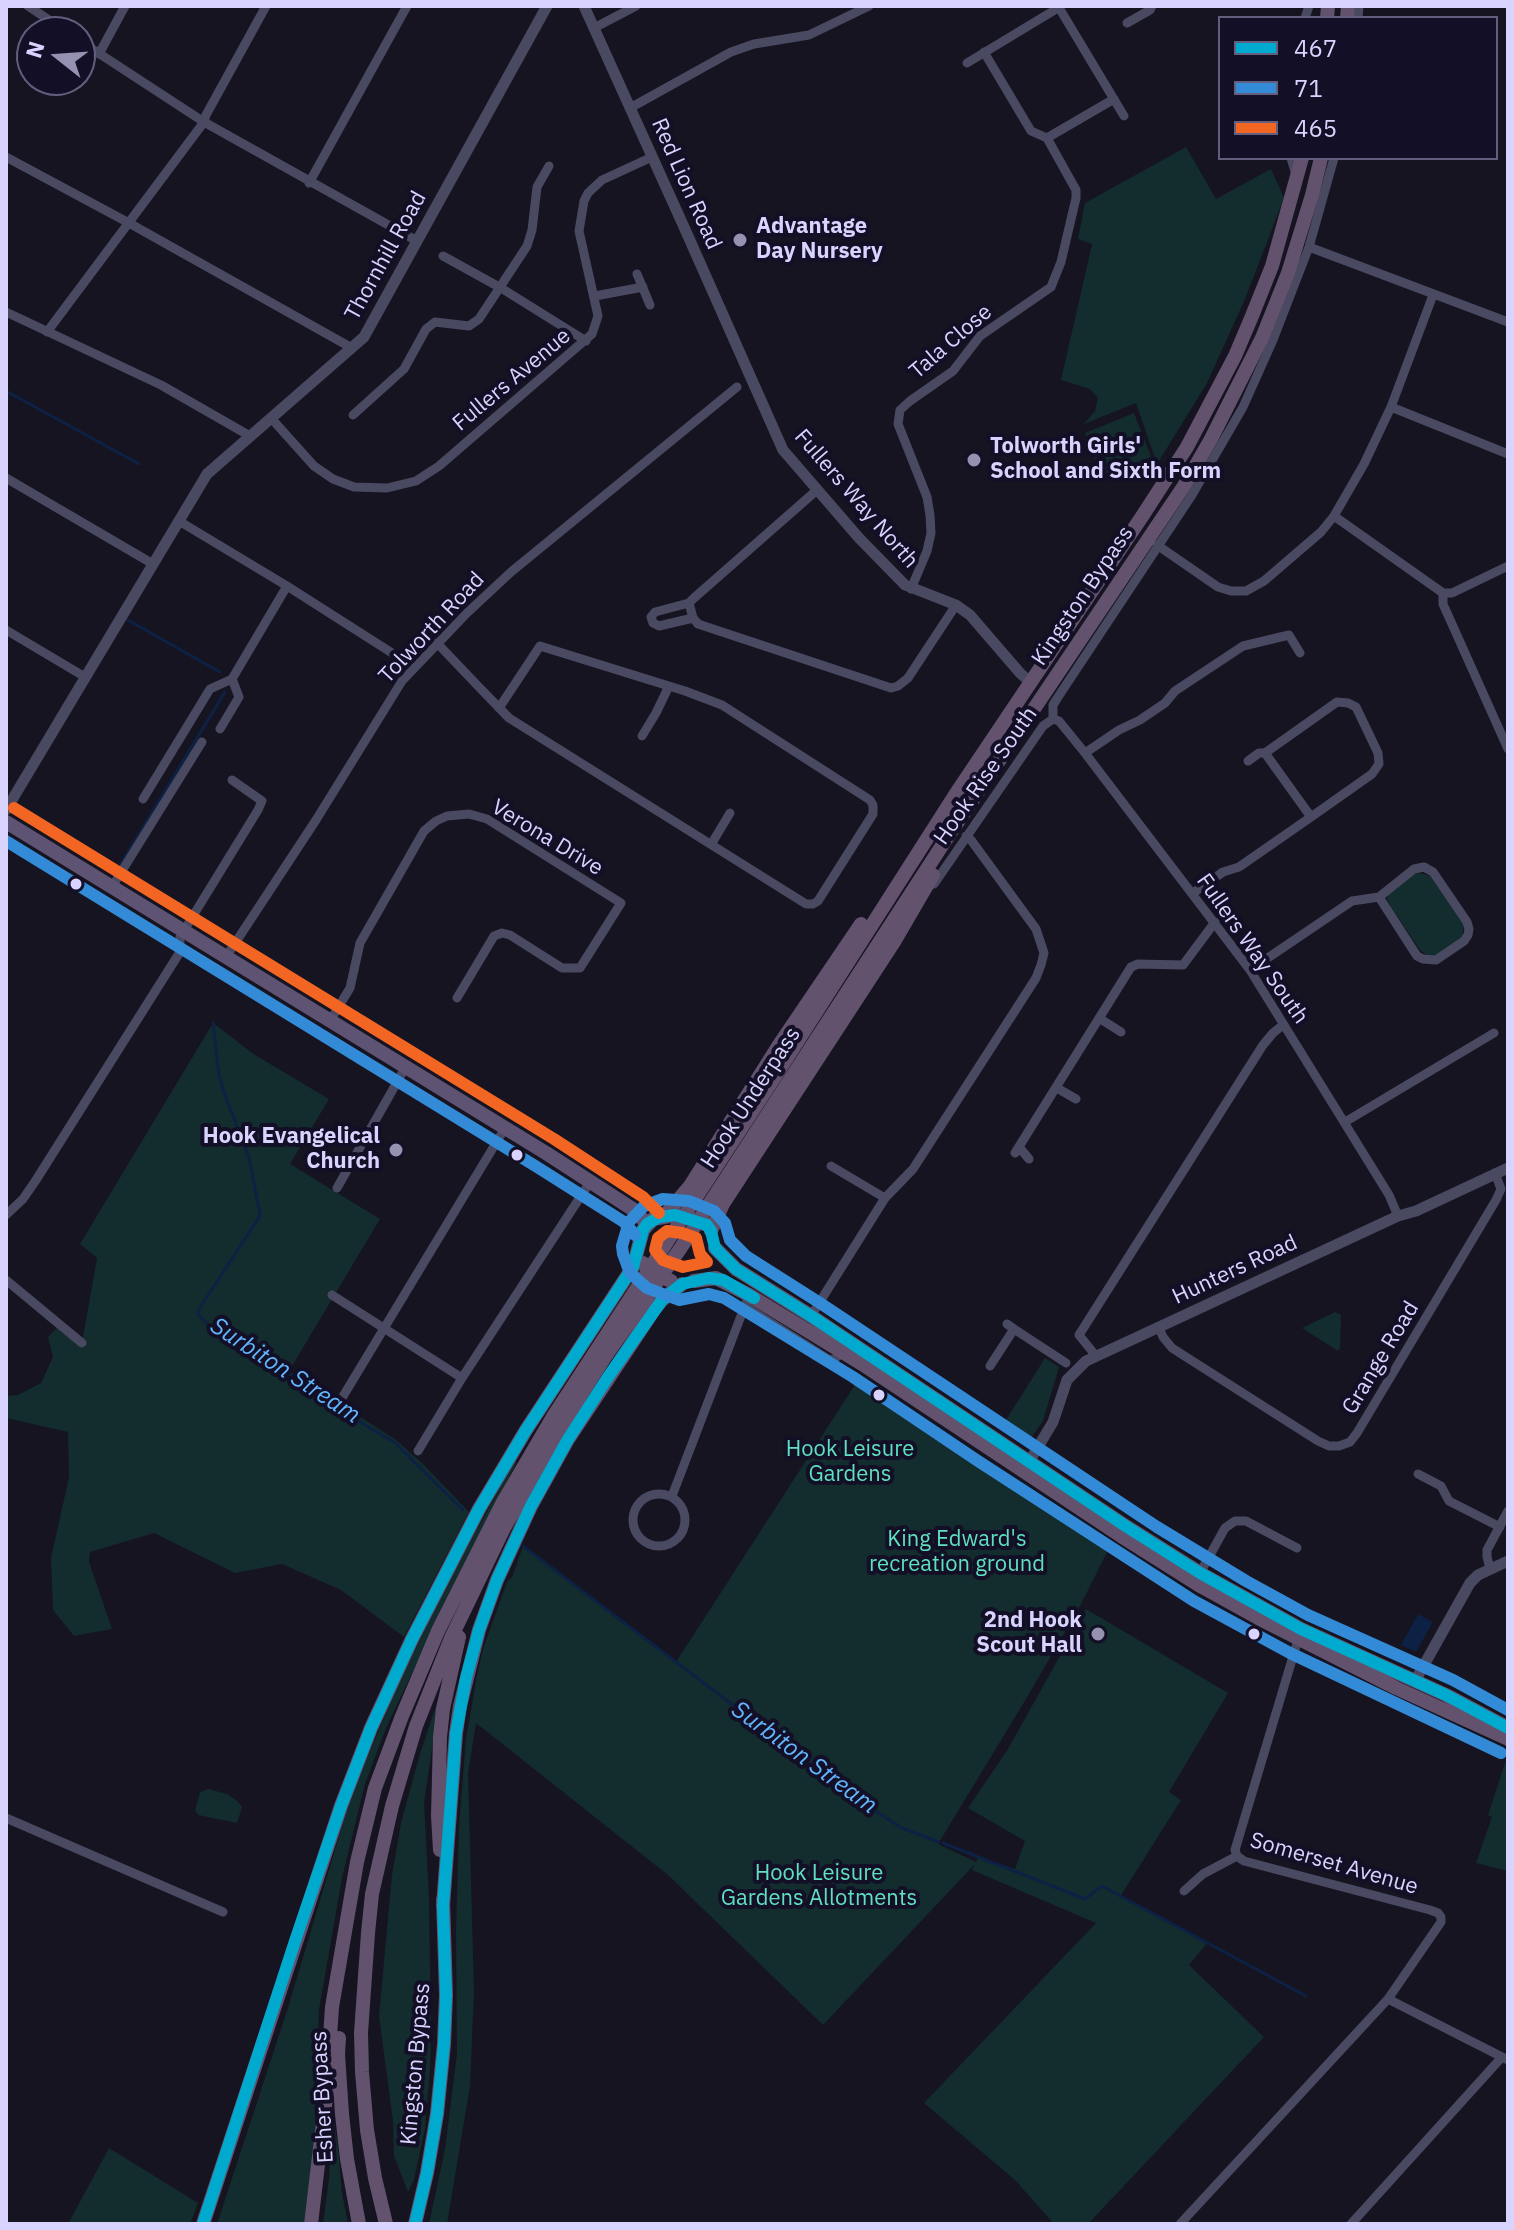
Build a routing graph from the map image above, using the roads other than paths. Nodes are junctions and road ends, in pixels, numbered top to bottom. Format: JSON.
{"nodes":[{"id":1,"x":125,"y":6,"type":"edge"},
{"id":2,"x":266,"y":6,"type":"edge"},
{"id":3,"x":407,"y":6,"type":"edge"},
{"id":4,"x":547,"y":6,"type":"edge"},
{"id":5,"x":584,"y":6,"type":"edge"},
{"id":6,"x":636,"y":6,"type":"edge"},
{"id":7,"x":869,"y":6,"type":"edge"},
{"id":8,"x":1152,"y":6,"type":"edge"},
{"id":9,"x":1058,"y":7,"type":"edge"},
{"id":10,"x":1127,"y":23,"type":"dead end"},
{"id":11,"x":594,"y":28,"type":"junction"},
{"id":12,"x":96,"y":52,"type":"edge"},
{"id":13,"x":984,"y":52,"type":"junction"},
{"id":14,"x":99,"y":54,"type":"junction"},
{"id":15,"x":967,"y":63,"type":"dead end"},
{"id":16,"x":1114,"y":99,"type":"junction"},
{"id":17,"x":630,"y":108,"type":"junction"},
{"id":18,"x":1124,"y":116,"type":"dead end"},
{"id":19,"x":204,"y":122,"type":"junction"},
{"id":20,"x":1047,"y":138,"type":"junction"},
{"id":21,"x":6,"y":157,"type":"edge"},
{"id":22,"x":652,"y":157,"type":"junction"},
{"id":23,"x":1292,"y":160,"type":"edge"},
{"id":24,"x":1302,"y":160,"type":"edge"},
{"id":25,"x":1321,"y":160,"type":"edge"},
{"id":26,"x":1333,"y":160,"type":"edge"},
{"id":27,"x":549,"y":166,"type":"dead end"},
{"id":28,"x":1297,"y":178,"type":"junction"},
{"id":29,"x":309,"y":183,"type":"junction"},
{"id":30,"x":129,"y":223,"type":"junction"},
{"id":31,"x":417,"y":241,"type":"junction"},
{"id":32,"x":1309,"y":247,"type":"junction"},
{"id":33,"x":443,"y":256,"type":"dead end"},
{"id":34,"x":637,"y":274,"type":"dead end"},
{"id":35,"x":643,"y":287,"type":"junction"},
{"id":36,"x":501,"y":288,"type":"junction"},
{"id":37,"x":1433,"y":295,"type":"junction"},
{"id":38,"x":595,"y":296,"type":"junction"},
{"id":39,"x":650,"y":305,"type":"dead end"},
{"id":40,"x":6,"y":312,"type":"edge"},
{"id":41,"x":1508,"y":322,"type":"edge"},
{"id":42,"x":47,"y":332,"type":"junction"},
{"id":43,"x":586,"y":341,"type":"junction"},
{"id":44,"x":352,"y":348,"type":"junction"},
{"id":45,"x":750,"y":379,"type":"joint"},
{"id":46,"x":737,"y":387,"type":"dead end"},
{"id":47,"x":1391,"y":407,"type":"junction"},
{"id":48,"x":353,"y":415,"type":"dead end"},
{"id":49,"x":271,"y":418,"type":"junction"},
{"id":50,"x":250,"y":436,"type":"junction"},
{"id":51,"x":1508,"y":454,"type":"edge"},
{"id":52,"x":6,"y":478,"type":"edge"},
{"id":53,"x":817,"y":490,"type":"junction"},
{"id":54,"x":1334,"y":516,"type":"junction"},
{"id":55,"x":179,"y":521,"type":"junction"},
{"id":56,"x":1157,"y":545,"type":"junction"},
{"id":57,"x":153,"y":564,"type":"junction"},
{"id":58,"x":1508,"y":566,"type":"edge"},
{"id":59,"x":287,"y":586,"type":"junction"},
{"id":60,"x":911,"y":589,"type":"junction"},
{"id":61,"x":1443,"y":593,"type":"junction"},
{"id":62,"x":689,"y":603,"type":"junction"},
{"id":63,"x":956,"y":605,"type":"junction"},
{"id":64,"x":693,"y":618,"type":"junction"},
{"id":65,"x":6,"y":630,"type":"edge"},
{"id":66,"x":437,"y":643,"type":"junction"},
{"id":67,"x":1250,"y":644,"type":"junction"},
{"id":68,"x":1300,"y":653,"type":"dead end"},
{"id":69,"x":1253,"y":656,"type":"dead end"},
{"id":70,"x":414,"y":667,"type":"junction"},
{"id":71,"x":85,"y":677,"type":"junction"},
{"id":72,"x":232,"y":679,"type":"junction"},
{"id":73,"x":1030,"y":682,"type":"junction"},
{"id":74,"x":669,"y":686,"type":"junction"},
{"id":75,"x":499,"y":708,"type":"junction"},
{"id":76,"x":1053,"y":719,"type":"junction"},
{"id":77,"x":220,"y":729,"type":"dead end"},
{"id":78,"x":642,"y":736,"type":"dead end"},
{"id":79,"x":202,"y":742,"type":"dead end"},
{"id":80,"x":1508,"y":749,"type":"edge"},
{"id":81,"x":1085,"y":753,"type":"junction"},
{"id":82,"x":1265,"y":753,"type":"junction"},
{"id":83,"x":1248,"y":761,"type":"dead end"},
{"id":84,"x":995,"y":767,"type":"junction"},
{"id":85,"x":232,"y":780,"type":"dead end"},
{"id":86,"x":143,"y":799,"type":"dead end"},
{"id":87,"x":951,"y":802,"type":"junction"},
{"id":88,"x":6,"y":810,"type":"edge"},
{"id":89,"x":730,"y":813,"type":"dead end"},
{"id":90,"x":1311,"y":817,"type":"junction"},
{"id":91,"x":6,"y":822,"type":"edge"},
{"id":92,"x":966,"y":836,"type":"junction"},
{"id":93,"x":712,"y":843,"type":"junction"},
{"id":94,"x":112,"y":887,"type":"junction"},
{"id":95,"x":1193,"y":893,"type":"junction"},
{"id":96,"x":1379,"y":897,"type":"junction"},
{"id":97,"x":1215,"y":922,"type":"junction"},
{"id":98,"x":184,"y":932,"type":"junction"},
{"id":99,"x":894,"y":942,"type":"junction"},
{"id":100,"x":226,"y":957,"type":"junction"},
{"id":101,"x":1250,"y":970,"type":"junction"},
{"id":102,"x":457,"y":998,"type":"dead end"},
{"id":103,"x":818,"y":1009,"type":"joint"},
{"id":104,"x":1099,"y":1018,"type":"junction"},
{"id":105,"x":330,"y":1021,"type":"junction"},
{"id":106,"x":1283,"y":1025,"type":"junction"},
{"id":107,"x":823,"y":1028,"type":"joint"},
{"id":108,"x":1121,"y":1032,"type":"dead end"},
{"id":109,"x":1494,"y":1033,"type":"dead end"},
{"id":110,"x":405,"y":1068,"type":"junction"},
{"id":111,"x":1057,"y":1088,"type":"junction"},
{"id":112,"x":1076,"y":1099,"type":"dead end"},
{"id":113,"x":1345,"y":1122,"type":"junction"},
{"id":114,"x":505,"y":1128,"type":"junction"},
{"id":115,"x":1029,"y":1159,"type":"dead end"},
{"id":116,"x":831,"y":1166,"type":"dead end"},
{"id":117,"x":1508,"y":1168,"type":"edge"},
{"id":118,"x":1495,"y":1173,"type":"junction"},
{"id":119,"x":590,"y":1182,"type":"junction"},
{"id":120,"x":337,"y":1188,"type":"dead end"},
{"id":121,"x":885,"y":1198,"type":"junction"},
{"id":122,"x":6,"y":1215,"type":"edge"},
{"id":123,"x":670,"y":1215,"type":"junction"},
{"id":124,"x":1398,"y":1216,"type":"junction"},
{"id":125,"x":647,"y":1224,"type":"junction"},
{"id":126,"x":709,"y":1228,"type":"junction"},
{"id":127,"x":715,"y":1248,"type":"junction"},
{"id":128,"x":640,"y":1256,"type":"junction"},
{"id":129,"x":6,"y":1280,"type":"edge"},
{"id":130,"x":682,"y":1282,"type":"junction"},
{"id":131,"x":332,"y":1295,"type":"dead end"},
{"id":132,"x":747,"y":1300,"type":"junction"},
{"id":133,"x":807,"y":1322,"type":"junction"},
{"id":134,"x":385,"y":1327,"type":"junction"},
{"id":135,"x":1159,"y":1328,"type":"junction"},
{"id":136,"x":82,"y":1343,"type":"dead end"},
{"id":137,"x":1070,"y":1352,"type":"dead end"},
{"id":138,"x":842,"y":1353,"type":"junction"},
{"id":139,"x":1096,"y":1356,"type":"junction"},
{"id":140,"x":990,"y":1366,"type":"dead end"},
{"id":141,"x":1070,"y":1367,"type":"junction"},
{"id":142,"x":462,"y":1378,"type":"junction"},
{"id":143,"x":342,"y":1398,"type":"dead end"},
{"id":144,"x":418,"y":1451,"type":"dead end"},
{"id":145,"x":1029,"y":1462,"type":"junction"},
{"id":146,"x":1418,"y":1474,"type":"dead end"},
{"id":147,"x":672,"y":1496,"type":"junction"},
{"id":148,"x":1508,"y":1511,"type":"edge"},
{"id":149,"x":1500,"y":1527,"type":"junction"},
{"id":150,"x":1297,"y":1548,"type":"dead end"},
{"id":151,"x":1508,"y":1561,"type":"edge"},
{"id":152,"x":1490,"y":1568,"type":"junction"},
{"id":153,"x":1200,"y":1573,"type":"junction"},
{"id":154,"x":468,"y":1602,"type":"junction"},
{"id":155,"x":1299,"y":1634,"type":"junction"},
{"id":156,"x":1415,"y":1681,"type":"junction"},
{"id":157,"x":1508,"y":1728,"type":"edge"},
{"id":158,"x":1508,"y":1739,"type":"edge"},
{"id":159,"x":6,"y":1818,"type":"edge"},
{"id":160,"x":1237,"y":1856,"type":"junction"},
{"id":161,"x":1184,"y":1891,"type":"dead end"},
{"id":162,"x":443,"y":1906,"type":"junction"},
{"id":163,"x":223,"y":1912,"type":"dead end"},
{"id":164,"x":348,"y":1918,"type":"junction"},
{"id":165,"x":1388,"y":1999,"type":"junction"},
{"id":166,"x":1505,"y":2059,"type":"edge"},
{"id":167,"x":203,"y":2224,"type":"edge"},
{"id":168,"x":311,"y":2224,"type":"edge"},
{"id":169,"x":359,"y":2224,"type":"edge"},
{"id":170,"x":386,"y":2224,"type":"edge"},
{"id":171,"x":415,"y":2224,"type":"edge"},
{"id":172,"x":1180,"y":2224,"type":"edge"},
{"id":173,"x":1351,"y":2224,"type":"edge"}],
"edges":[{"from":1,"to":14,"type":"street"},
{"from":2,"to":19,"type":"street"},
{"from":3,"to":29,"type":"street"},
{"from":4,"to":31,"type":"street","name":"Thornhill Road"},
{"from":5,"to":11,"type":"street","name":"Red Lion Road"},
{"from":6,"to":11,"type":"street"},
{"from":7,"to":17,"type":"street"},
{"from":8,"to":10,"type":"street"},
{"from":9,"to":13,"type":"street"},
{"from":9,"to":16,"type":"street"},
{"from":11,"to":17,"type":"street","name":"Red Lion Road"},
{"from":12,"to":14,"type":"street"},
{"from":13,"to":15,"type":"street"},
{"from":13,"to":20,"type":"street","name":"Tala Close"},
{"from":14,"to":19,"type":"street"},
{"from":16,"to":18,"type":"street"},
{"from":16,"to":20,"type":"street"},
{"from":17,"to":22,"type":"street","name":"Red Lion Road"},
{"from":19,"to":29,"type":"street"},
{"from":19,"to":30,"type":"street"},
{"from":20,"to":60,"type":"street","name":"Tala Close"},
{"from":21,"to":30,"type":"street"},
{"from":22,"to":38,"type":"street","name":"Fullers Avenue"},
{"from":22,"to":45,"type":"street","name":"Red Lion Road"},
{"from":23,"to":28,"type":"street"},
{"from":24,"to":28,"type":"highway","name":"Kingston Bypass"},
{"from":25,"to":84,"type":"highway","name":"Kingston Bypass"},
{"from":26,"to":32,"type":"street","name":"Hook Rise South"},
{"from":27,"to":36,"type":"street"},
{"from":28,"to":73,"type":"highway","name":"Kingston Bypass"},
{"from":29,"to":31,"type":"street"},
{"from":30,"to":42,"type":"street"},
{"from":30,"to":44,"type":"street"},
{"from":31,"to":44,"type":"street","name":"Thornhill Road"},
{"from":32,"to":37,"type":"street"},
{"from":32,"to":56,"type":"street","name":"Hook Rise South"},
{"from":33,"to":36,"type":"street"},
{"from":34,"to":35,"type":"street"},
{"from":35,"to":38,"type":"street"},
{"from":35,"to":39,"type":"street"},
{"from":36,"to":43,"type":"street"},
{"from":36,"to":48,"type":"street"},
{"from":37,"to":41,"type":"street"},
{"from":37,"to":47,"type":"street"},
{"from":38,"to":43,"type":"street","name":"Fullers Avenue"},
{"from":40,"to":42,"type":"street"},
{"from":42,"to":50,"type":"street"},
{"from":43,"to":49,"type":"street","name":"Fullers Avenue"},
{"from":44,"to":49,"type":"street","name":"Thornhill Road"},
{"from":45,"to":53,"type":"street","name":"Fullers Way North"},
{"from":46,"to":66,"type":"street","name":"Tolworth Road"},
{"from":47,"to":51,"type":"street"},
{"from":47,"to":54,"type":"street"},
{"from":49,"to":50,"type":"street","name":"Thornhill Road"},
{"from":50,"to":55,"type":"street","name":"Thornhill Road"},
{"from":52,"to":57,"type":"street"},
{"from":53,"to":60,"type":"street","name":"Fullers Way North"},
{"from":53,"to":62,"type":"street"},
{"from":54,"to":56,"type":"street"},
{"from":54,"to":61,"type":"street"},
{"from":55,"to":57,"type":"street","name":"Thornhill Road"},
{"from":55,"to":59,"type":"street"},
{"from":56,"to":76,"type":"street","name":"Hook Rise South"},
{"from":57,"to":71,"type":"street","name":"Thornhill Road"},
{"from":58,"to":61,"type":"street"},
{"from":59,"to":70,"type":"street"},
{"from":59,"to":72,"type":"street"},
{"from":60,"to":63,"type":"street","name":"Fullers Way North"},
{"from":61,"to":80,"type":"street"},
{"from":62,"to":64,"type":"street"},
{"from":62,"to":64,"type":"street"},
{"from":63,"to":64,"type":"street"},
{"from":63,"to":73,"type":"street","name":"Fullers Way North"},
{"from":65,"to":71,"type":"street"},
{"from":66,"to":70,"type":"street","name":"Tolworth Road"},
{"from":66,"to":75,"type":"street"},
{"from":67,"to":68,"type":"street"},
{"from":67,"to":69,"type":"street"},
{"from":67,"to":81,"type":"street"},
{"from":70,"to":100,"type":"street","name":"Tolworth Road"},
{"from":71,"to":88,"type":"street","name":"Thornhill Road"},
{"from":72,"to":77,"type":"street"},
{"from":72,"to":86,"type":"street"},
{"from":73,"to":87,"type":"highway","name":"Kingston Bypass"},
{"from":74,"to":75,"type":"street"},
{"from":74,"to":78,"type":"street"},
{"from":74,"to":93,"type":"street"},
{"from":75,"to":93,"type":"street"},
{"from":76,"to":81,"type":"street","name":"Fullers Way South"},
{"from":76,"to":92,"type":"street","name":"Hook Rise South"},
{"from":79,"to":94,"type":"street"},
{"from":81,"to":95,"type":"street","name":"Fullers Way South"},
{"from":82,"to":83,"type":"street"},
{"from":82,"to":90,"type":"street"},
{"from":82,"to":90,"type":"street"},
{"from":84,"to":99,"type":"highway"},
{"from":84,"to":107,"type":"highway","name":"Kingston Bypass"},
{"from":85,"to":98,"type":"street"},
{"from":87,"to":103,"type":"highway","name":"Kingston Bypass"},
{"from":87,"to":123,"type":"highway"},
{"from":89,"to":93,"type":"street"},
{"from":90,"to":95,"type":"street"},
{"from":91,"to":94,"type":"main road"},
{"from":92,"to":99,"type":"street","name":"Hook Rise South"},
{"from":92,"to":121,"type":"street"},
{"from":94,"to":98,"type":"main road"},
{"from":95,"to":97,"type":"street","name":"Fullers Way South"},
{"from":96,"to":96,"type":"street"},
{"from":96,"to":101,"type":"street"},
{"from":97,"to":101,"type":"street","name":"Fullers Way South"},
{"from":97,"to":104,"type":"street"},
{"from":98,"to":100,"type":"main road"},
{"from":98,"to":122,"type":"street"},
{"from":99,"to":126,"type":"highway"},
{"from":100,"to":105,"type":"main road"},
{"from":101,"to":106,"type":"street","name":"Fullers Way South"},
{"from":102,"to":105,"type":"street","name":"Verona Drive"},
{"from":103,"to":164,"type":"highway","name":"Hook Underpass"},
{"from":104,"to":108,"type":"street"},
{"from":104,"to":111,"type":"street"},
{"from":105,"to":110,"type":"main road"},
{"from":106,"to":113,"type":"street","name":"Fullers Way South"},
{"from":106,"to":139,"type":"street"},
{"from":107,"to":154,"type":"highway","name":"Hook Underpass"},
{"from":109,"to":113,"type":"street"},
{"from":110,"to":114,"type":"main road"},
{"from":110,"to":120,"type":"street"},
{"from":111,"to":112,"type":"street"},
{"from":111,"to":115,"type":"street"},
{"from":113,"to":124,"type":"street","name":"Fullers Way South"},
{"from":114,"to":119,"type":"main road"},
{"from":114,"to":134,"type":"street"},
{"from":116,"to":121,"type":"street"},
{"from":117,"to":118,"type":"street","name":"Hunters Road"},
{"from":118,"to":124,"type":"street","name":"Hunters Road"},
{"from":118,"to":135,"type":"street","name":"Grange Road"},
{"from":119,"to":125,"type":"main road"},
{"from":119,"to":142,"type":"street"},
{"from":121,"to":133,"type":"street"},
{"from":123,"to":125,"type":"highway"},
{"from":123,"to":126,"type":"highway","bridge":true},
{"from":124,"to":135,"type":"street","name":"Hunters Road"},
{"from":125,"to":128,"type":"highway"},
{"from":126,"to":127,"type":"highway"},
{"from":127,"to":130,"type":"highway"},
{"from":127,"to":133,"type":"highway"},
{"from":128,"to":130,"type":"highway","bridge":true},
{"from":128,"to":167,"type":"highway"},
{"from":129,"to":136,"type":"street"},
{"from":130,"to":132,"type":"highway"},
{"from":130,"to":162,"type":"highway"},
{"from":131,"to":134,"type":"street"},
{"from":132,"to":133,"type":"highway"},
{"from":132,"to":138,"type":"street"},
{"from":132,"to":147,"type":"street"},
{"from":133,"to":138,"type":"highway"},
{"from":133,"to":145,"type":"highway"},
{"from":134,"to":142,"type":"street"},
{"from":134,"to":143,"type":"street"},
{"from":135,"to":139,"type":"street","name":"Hunters Road"},
{"from":137,"to":141,"type":"street"},
{"from":138,"to":155,"type":"highway"},
{"from":139,"to":141,"type":"street","name":"Hunters Road"},
{"from":140,"to":141,"type":"street"},
{"from":141,"to":145,"type":"street","name":"Hunters Road"},
{"from":142,"to":144,"type":"street"},
{"from":145,"to":153,"type":"highway"},
{"from":146,"to":149,"type":"street"},
{"from":147,"to":147,"type":"street"},
{"from":148,"to":149,"type":"street"},
{"from":149,"to":152,"type":"street"},
{"from":150,"to":153,"type":"street"},
{"from":151,"to":152,"type":"street"},
{"from":152,"to":156,"type":"street"},
{"from":153,"to":155,"type":"highway"},
{"from":154,"to":162,"type":"highway"},
{"from":154,"to":170,"type":"highway","name":"Esher Bypass"},
{"from":155,"to":156,"type":"highway"},
{"from":155,"to":158,"type":"highway"},
{"from":155,"to":160,"type":"street","name":"Somerset Avenue"},
{"from":156,"to":157,"type":"highway"},
{"from":159,"to":163,"type":"street"},
{"from":160,"to":161,"type":"street"},
{"from":160,"to":165,"type":"street","name":"Somerset Avenue"},
{"from":162,"to":171,"type":"highway","name":"Kingston Bypass"},
{"from":164,"to":168,"type":"highway"},
{"from":164,"to":169,"type":"highway","name":"Esher Bypass"},
{"from":165,"to":166,"type":"street"},
{"from":165,"to":172,"type":"street","name":"Somerset Avenue"},
{"from":166,"to":173,"type":"street"}]}
